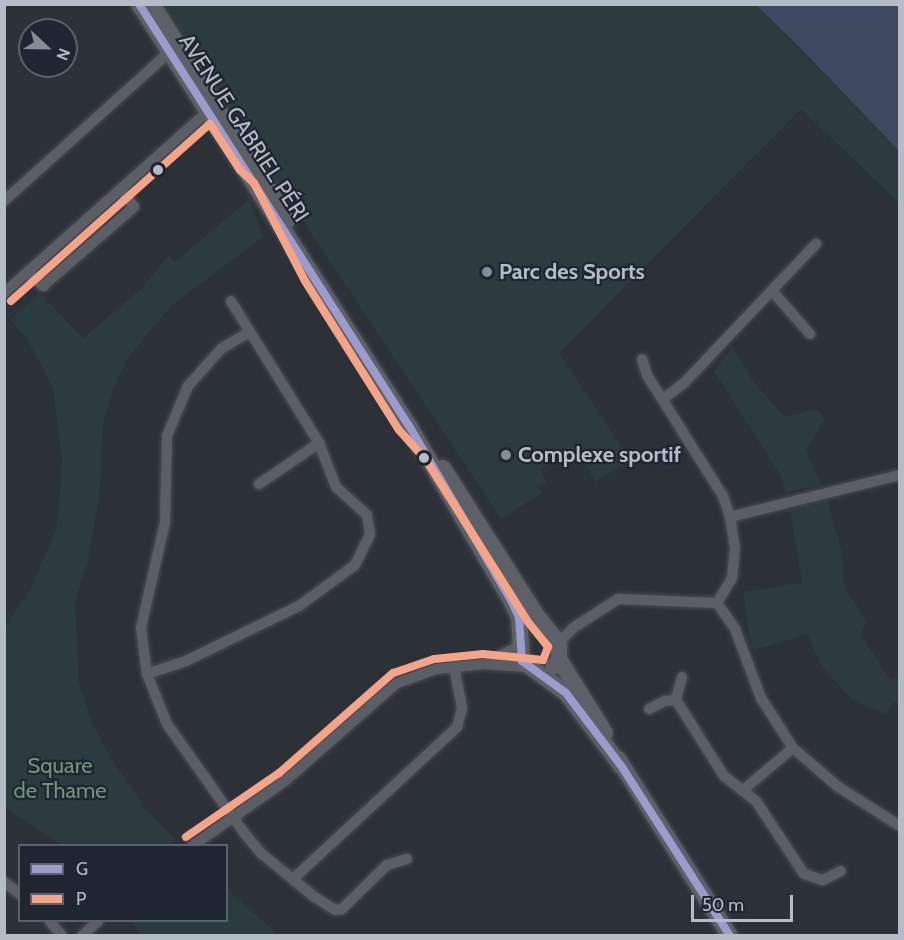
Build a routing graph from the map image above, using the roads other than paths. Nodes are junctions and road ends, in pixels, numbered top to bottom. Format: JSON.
{"nodes":[{"id":1,"x":139,"y":4,"type":"edge"},
{"id":2,"x":152,"y":4,"type":"edge"},
{"id":3,"x":173,"y":52,"type":"junction"},
{"id":4,"x":212,"y":108,"type":"junction"},
{"id":5,"x":121,"y":189,"type":"junction"},
{"id":6,"x":4,"y":201,"type":"edge"},
{"id":7,"x":816,"y":244,"type":"dead end"},
{"id":8,"x":28,"y":272,"type":"junction"},
{"id":9,"x":314,"y":275,"type":"junction"},
{"id":10,"x":773,"y":291,"type":"junction"},
{"id":11,"x":4,"y":293,"type":"edge"},
{"id":12,"x":231,"y":301,"type":"dead end"},
{"id":13,"x":249,"y":332,"type":"junction"},
{"id":14,"x":810,"y":334,"type":"dead end"},
{"id":15,"x":642,"y":358,"type":"dead end"},
{"id":16,"x":663,"y":399,"type":"junction"},
{"id":17,"x":408,"y":424,"type":"junction"},
{"id":18,"x":319,"y":443,"type":"junction"},
{"id":19,"x":900,"y":474,"type":"edge"},
{"id":20,"x":259,"y":484,"type":"dead end"},
{"id":21,"x":730,"y":517,"type":"junction"},
{"id":22,"x":717,"y":603,"type":"junction"},
{"id":23,"x":521,"y":644,"type":"junction"},
{"id":24,"x":557,"y":645,"type":"junction"},
{"id":25,"x":484,"y":664,"type":"junction"},
{"id":26,"x":533,"y":669,"type":"junction"},
{"id":27,"x":454,"y":671,"type":"junction"},
{"id":28,"x":147,"y":674,"type":"junction"},
{"id":29,"x":682,"y":677,"type":"dead end"},
{"id":30,"x":676,"y":700,"type":"junction"},
{"id":31,"x":649,"y":709,"type":"dead end"},
{"id":32,"x":793,"y":747,"type":"junction"},
{"id":33,"x":622,"y":767,"type":"junction"},
{"id":34,"x":743,"y":790,"type":"junction"},
{"id":35,"x":235,"y":817,"type":"junction"},
{"id":36,"x":899,"y":824,"type":"edge"},
{"id":37,"x":195,"y":844,"type":"edge"},
{"id":38,"x":407,"y":859,"type":"dead end"},
{"id":39,"x":841,"y":871,"type":"dead end"},
{"id":40,"x":293,"y":879,"type":"junction"},
{"id":41,"x":4,"y":882,"type":"edge"},
{"id":42,"x":18,"y":892,"type":"edge"},
{"id":43,"x":50,"y":922,"type":"edge"},
{"id":44,"x":98,"y":922,"type":"edge"},
{"id":45,"x":62,"y":936,"type":"edge"},
{"id":46,"x":82,"y":936,"type":"edge"},
{"id":47,"x":730,"y":936,"type":"edge"}],
"edges":[{"from":1,"to":3,"type":"main road","name":"AVENUE GABRIEL PÉRI"},
{"from":2,"to":3,"type":"main road","name":"AVENUE GABRIEL PÉRI"},
{"from":3,"to":4,"type":"main road","name":"AVENUE GABRIEL PÉRI"},
{"from":3,"to":6,"type":"street"},
{"from":4,"to":5,"type":"street"},
{"from":4,"to":9,"type":"main road","name":"AVENUE GABRIEL PÉRI"},
{"from":4,"to":9,"type":"main road","name":"AVENUE GABRIEL PÉRI"},
{"from":5,"to":8,"type":"street"},
{"from":5,"to":8,"type":"street"},
{"from":7,"to":10,"type":"street"},
{"from":8,"to":11,"type":"street"},
{"from":9,"to":17,"type":"main road","name":"AVENUE GABRIEL PÉRI"},
{"from":10,"to":14,"type":"street"},
{"from":10,"to":16,"type":"street"},
{"from":12,"to":13,"type":"street"},
{"from":13,"to":18,"type":"street"},
{"from":13,"to":28,"type":"street"},
{"from":15,"to":16,"type":"street"},
{"from":16,"to":21,"type":"street"},
{"from":17,"to":23,"type":"main road","name":"AVENUE GABRIEL PÉRI"},
{"from":17,"to":24,"type":"main road","name":"AVENUE GABRIEL PÉRI"},
{"from":18,"to":20,"type":"street"},
{"from":18,"to":28,"type":"street"},
{"from":19,"to":21,"type":"street"},
{"from":21,"to":22,"type":"street"},
{"from":22,"to":24,"type":"street"},
{"from":22,"to":32,"type":"street"},
{"from":23,"to":24,"type":"main road"},
{"from":23,"to":25,"type":"street"},
{"from":23,"to":26,"type":"main road","name":"AVENUE GABRIEL PÉRI"},
{"from":24,"to":26,"type":"main road"},
{"from":24,"to":33,"type":"main road","name":"AVENUE GABRIEL PÉRI"},
{"from":25,"to":26,"type":"street"},
{"from":25,"to":27,"type":"street"},
{"from":26,"to":33,"type":"main road","name":"AVENUE GABRIEL PÉRI"},
{"from":27,"to":35,"type":"street"},
{"from":27,"to":40,"type":"street"},
{"from":28,"to":35,"type":"street"},
{"from":29,"to":30,"type":"street"},
{"from":30,"to":31,"type":"street"},
{"from":30,"to":34,"type":"street"},
{"from":32,"to":34,"type":"street"},
{"from":32,"to":36,"type":"street"},
{"from":33,"to":47,"type":"main road","name":"AVENUE GABRIEL PÉRI"},
{"from":34,"to":39,"type":"street"},
{"from":35,"to":37,"type":"street"},
{"from":35,"to":40,"type":"street"},
{"from":38,"to":40,"type":"street"},
{"from":41,"to":42,"type":"street"},
{"from":43,"to":45,"type":"street"},
{"from":44,"to":46,"type":"street"}]}
